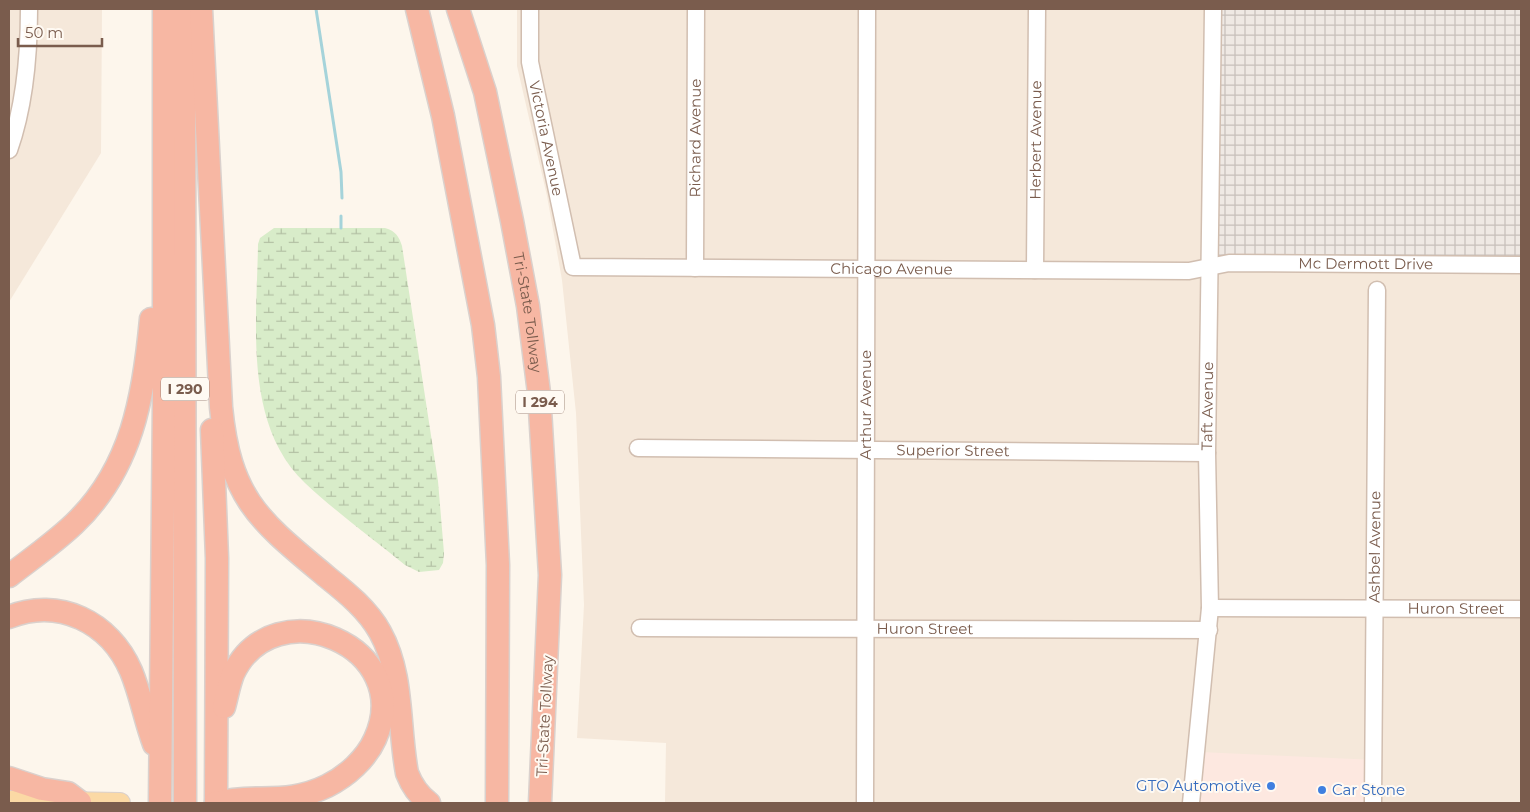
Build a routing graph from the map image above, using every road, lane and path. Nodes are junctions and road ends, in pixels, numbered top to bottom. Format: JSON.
{"nodes":[{"id":1,"x":29,"y":9,"type":"edge"},
{"id":2,"x":164,"y":9,"type":"edge"},
{"id":3,"x":184,"y":9,"type":"edge"},
{"id":4,"x":201,"y":9,"type":"edge"},
{"id":5,"x":417,"y":9,"type":"edge"},
{"id":6,"x":458,"y":9,"type":"edge"},
{"id":7,"x":530,"y":9,"type":"edge"},
{"id":8,"x":696,"y":9,"type":"edge"},
{"id":9,"x":868,"y":9,"type":"edge"},
{"id":10,"x":1037,"y":9,"type":"edge"},
{"id":11,"x":1213,"y":9,"type":"edge"},
{"id":12,"x":9,"y":150,"type":"edge"},
{"id":13,"x":163,"y":179,"type":"junction"},
{"id":14,"x":210,"y":198,"type":"junction"},
{"id":15,"x":1210,"y":265,"type":"junction"},
{"id":16,"x":1521,"y":265,"type":"edge"},
{"id":17,"x":573,"y":266,"type":"joint"},
{"id":18,"x":695,"y":268,"type":"junction"},
{"id":19,"x":866,"y":270,"type":"junction"},
{"id":20,"x":1035,"y":270,"type":"junction"},
{"id":21,"x":1377,"y":290,"type":"dead end"},
{"id":22,"x":638,"y":448,"type":"dead end"},
{"id":23,"x":866,"y":449,"type":"junction"},
{"id":24,"x":1207,"y":453,"type":"junction"},
{"id":25,"x":9,"y":576,"type":"edge"},
{"id":26,"x":1210,"y":608,"type":"junction"},
{"id":27,"x":1376,"y":609,"type":"junction"},
{"id":28,"x":1521,"y":609,"type":"edge"},
{"id":29,"x":9,"y":617,"type":"edge"},
{"id":30,"x":640,"y":628,"type":"dead end"},
{"id":31,"x":865,"y":628,"type":"junction"},
{"id":32,"x":1209,"y":630,"type":"junction"},
{"id":33,"x":217,"y":758,"type":"junction"},
{"id":34,"x":160,"y":760,"type":"junction"},
{"id":35,"x":498,"y":767,"type":"junction"},
{"id":36,"x":9,"y":778,"type":"edge"},
{"id":37,"x":9,"y":801,"type":"edge"},
{"id":38,"x":80,"y":802,"type":"edge"},
{"id":39,"x":222,"y":802,"type":"edge"},
{"id":40,"x":119,"y":803,"type":"edge"},
{"id":41,"x":160,"y":803,"type":"edge"},
{"id":42,"x":185,"y":803,"type":"edge"},
{"id":43,"x":429,"y":803,"type":"edge"},
{"id":44,"x":488,"y":803,"type":"edge"},
{"id":45,"x":497,"y":803,"type":"edge"},
{"id":46,"x":540,"y":803,"type":"edge"},
{"id":47,"x":865,"y":803,"type":"edge"},
{"id":48,"x":1191,"y":803,"type":"edge"},
{"id":49,"x":1373,"y":803,"type":"edge"}],
"edges":[{"from":1,"to":12,"type":"street"},
{"from":2,"to":13,"type":"highway","number":"I 290"},
{"from":3,"to":42,"type":"highway","number":"I 290"},
{"from":4,"to":14,"type":"highway"},
{"from":5,"to":35,"type":"highway"},
{"from":6,"to":46,"type":"highway","name":"Tri-State Tollway","number":"I 294"},
{"from":7,"to":17,"type":"street","name":"Victoria Avenue"},
{"from":8,"to":18,"type":"street","name":"Richard Avenue"},
{"from":9,"to":19,"type":"street","name":"Arthur Avenue"},
{"from":10,"to":20,"type":"street","name":"Herbert Avenue"},
{"from":11,"to":15,"type":"street","name":"Taft Avenue"},
{"from":13,"to":25,"type":"highway"},
{"from":13,"to":34,"type":"highway","number":"I 290"},
{"from":14,"to":33,"type":"highway"},
{"from":14,"to":43,"type":"highway"},
{"from":15,"to":16,"type":"street","name":"Mc Dermott Drive"},
{"from":15,"to":20,"type":"street","name":"Chicago Avenue"},
{"from":15,"to":24,"type":"street","name":"Taft Avenue"},
{"from":17,"to":18,"type":"street","name":"Chicago Avenue"},
{"from":18,"to":19,"type":"street","name":"Chicago Avenue"},
{"from":19,"to":20,"type":"street","name":"Chicago Avenue"},
{"from":19,"to":23,"type":"street","name":"Arthur Avenue"},
{"from":21,"to":27,"type":"street","name":"Ashbel Avenue"},
{"from":22,"to":23,"type":"street","name":"Superior Street"},
{"from":23,"to":24,"type":"street","name":"Superior Street"},
{"from":23,"to":31,"type":"street","name":"Arthur Avenue"},
{"from":24,"to":26,"type":"street","name":"Taft Avenue"},
{"from":26,"to":27,"type":"street","name":"Huron Street"},
{"from":26,"to":32,"type":"street","name":"Taft Avenue"},
{"from":27,"to":28,"type":"street","name":"Huron Street"},
{"from":27,"to":49,"type":"street","name":"Ashbel Avenue"},
{"from":29,"to":34,"type":"highway"},
{"from":30,"to":31,"type":"street","name":"Huron Street"},
{"from":31,"to":32,"type":"street","name":"Huron Street"},
{"from":31,"to":47,"type":"street","name":"Arthur Avenue"},
{"from":32,"to":48,"type":"street","name":"Taft Avenue"},
{"from":33,"to":39,"type":"highway"},
{"from":33,"to":39,"type":"highway"},
{"from":34,"to":41,"type":"highway","number":"I 290"},
{"from":35,"to":44,"type":"highway"},
{"from":35,"to":45,"type":"highway"},
{"from":36,"to":38,"type":"highway"},
{"from":37,"to":38,"type":"main road"},
{"from":38,"to":40,"type":"main road"}]}
